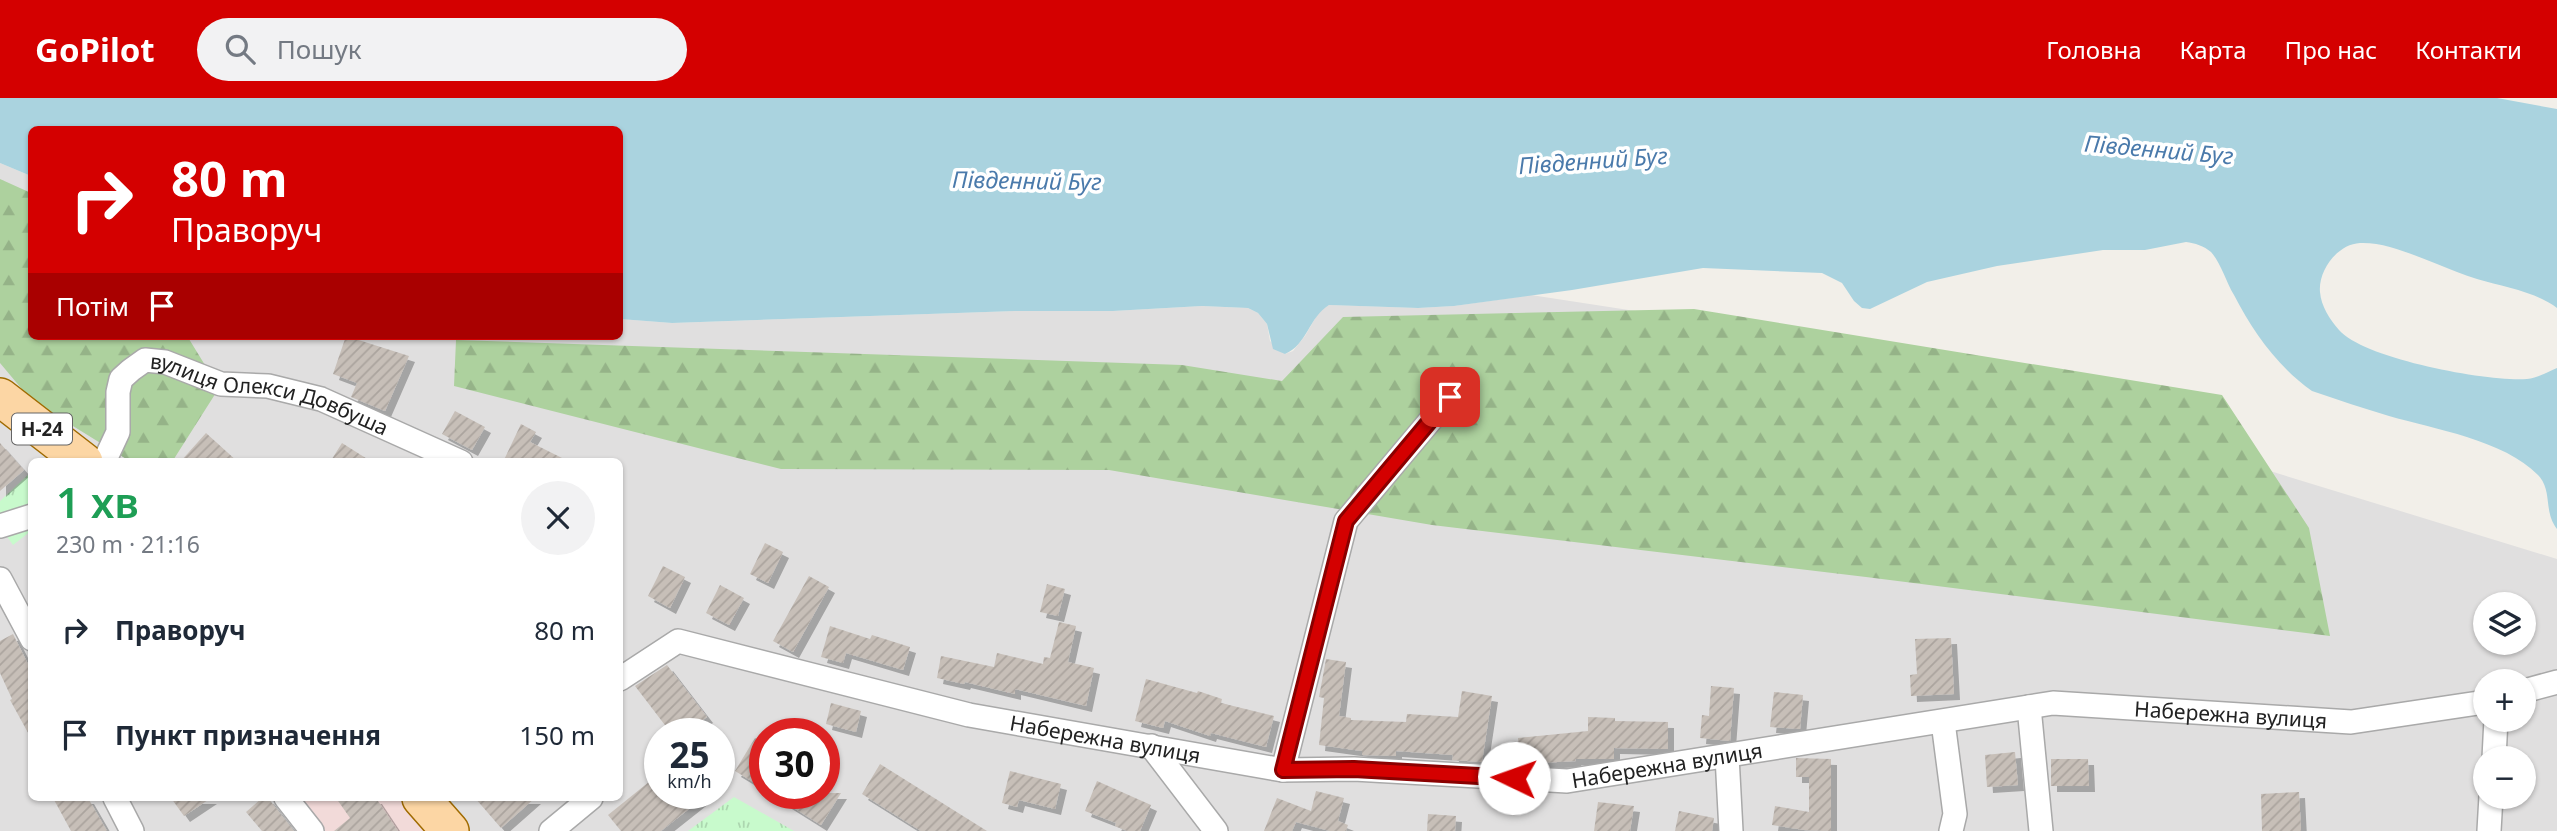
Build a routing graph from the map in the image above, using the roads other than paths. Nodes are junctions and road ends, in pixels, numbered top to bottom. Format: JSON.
{"nodes":[{"id":1,"x":0,"y":397,"type":"edge"},
{"id":2,"x":1450,"y":397,"type":"dead end"},
{"id":3,"x":79,"y":458,"type":"edge"},
{"id":4,"x":106,"y":458,"type":"edge"},
{"id":5,"x":452,"y":458,"type":"edge"},
{"id":6,"x":28,"y":517,"type":"edge"},
{"id":7,"x":0,"y":526,"type":"edge"},
{"id":8,"x":0,"y":579,"type":"edge"},
{"id":9,"x":28,"y":632,"type":"edge"},
{"id":10,"x":623,"y":677,"type":"edge"},
{"id":11,"x":2557,"y":682,"type":"edge"},
{"id":12,"x":2536,"y":688,"type":"edge"},
{"id":13,"x":2473,"y":704,"type":"edge"},
{"id":14,"x":2029,"y":707,"type":"junction"},
{"id":15,"x":1943,"y":722,"type":"junction"},
{"id":16,"x":1151,"y":746,"type":"junction"},
{"id":17,"x":1727,"y":755,"type":"junction"},
{"id":18,"x":1283,"y":770,"type":"junction"},
{"id":19,"x":117,"y":801,"type":"edge"},
{"id":20,"x":288,"y":801,"type":"edge"},
{"id":21,"x":424,"y":801,"type":"edge"},
{"id":22,"x":587,"y":801,"type":"edge"},
{"id":23,"x":2490,"y":809,"type":"edge"},
{"id":24,"x":132,"y":831,"type":"edge"},
{"id":25,"x":312,"y":831,"type":"edge"},
{"id":26,"x":450,"y":831,"type":"edge"},
{"id":27,"x":551,"y":831,"type":"edge"},
{"id":28,"x":1216,"y":831,"type":"edge"},
{"id":29,"x":1731,"y":831,"type":"edge"},
{"id":30,"x":1951,"y":831,"type":"edge"},
{"id":31,"x":2041,"y":831,"type":"edge"},
{"id":32,"x":2489,"y":831,"type":"edge"}],
"edges":[{"from":1,"to":3,"type":"main road","number":"Н-24"},
{"from":2,"to":18,"type":"street"},
{"from":4,"to":5,"type":"street","name":"вулиця Олекси Довбуша"},
{"from":6,"to":7,"type":"street"},
{"from":8,"to":9,"type":"street"},
{"from":10,"to":16,"type":"street","name":"Набережна вулиця"},
{"from":11,"to":12,"type":"street"},
{"from":13,"to":14,"type":"street","name":"Набережна вулиця"},
{"from":14,"to":15,"type":"street","name":"Набережна вулиця"},
{"from":14,"to":31,"type":"street"},
{"from":15,"to":17,"type":"street","name":"Набережна вулиця"},
{"from":15,"to":30,"type":"street"},
{"from":16,"to":18,"type":"street","name":"Набережна вулиця"},
{"from":16,"to":28,"type":"street"},
{"from":17,"to":18,"type":"street","name":"Набережна вулиця"},
{"from":17,"to":29,"type":"street"},
{"from":19,"to":24,"type":"street"},
{"from":20,"to":25,"type":"street"},
{"from":21,"to":26,"type":"main road"},
{"from":22,"to":27,"type":"street"},
{"from":23,"to":32,"type":"street"}]}
